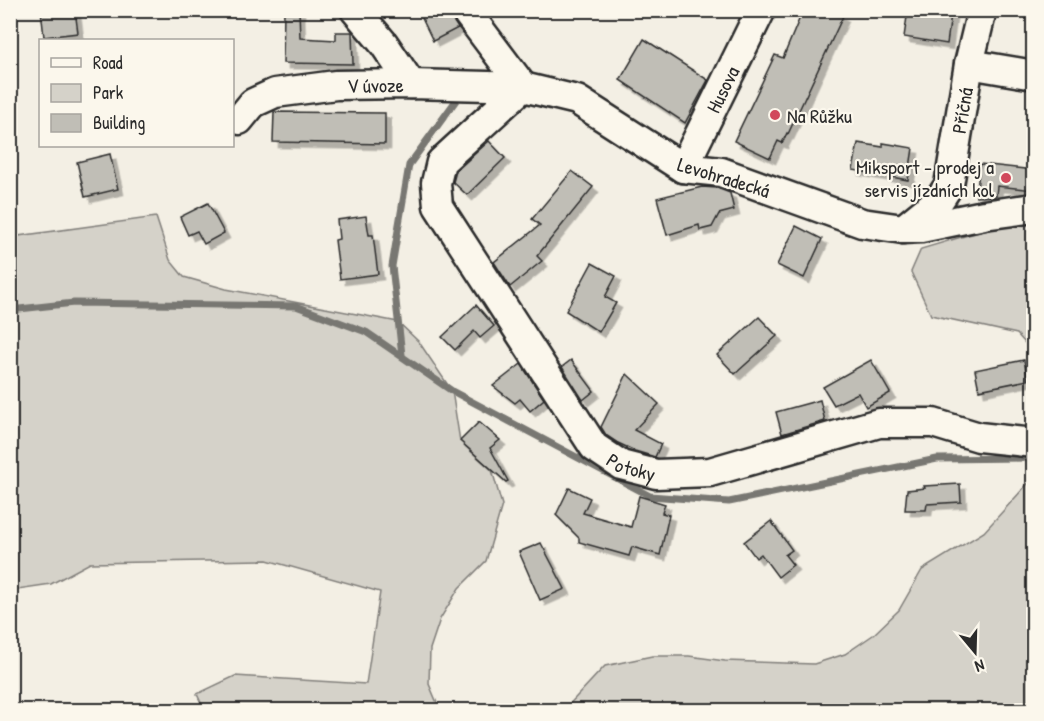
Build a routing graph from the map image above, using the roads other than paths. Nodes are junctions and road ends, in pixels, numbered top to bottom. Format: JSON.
{"nodes":[{"id":1,"x":355,"y":10,"type":"edge"},
{"id":2,"x":465,"y":10,"type":"edge"},
{"id":3,"x":762,"y":10,"type":"edge"},
{"id":4,"x":982,"y":10,"type":"edge"},
{"id":5,"x":969,"y":64,"type":"junction"},
{"id":6,"x":1034,"y":75,"type":"edge"},
{"id":7,"x":411,"y":84,"type":"junction"},
{"id":8,"x":523,"y":87,"type":"junction"},
{"id":9,"x":239,"y":120,"type":"dead end"},
{"id":10,"x":682,"y":168,"type":"junction"},
{"id":11,"x":1034,"y":208,"type":"edge"},
{"id":12,"x":903,"y":229,"type":"junction"},
{"id":13,"x":1034,"y":443,"type":"edge"}],
"edges":[{"from":1,"to":7,"type":"street"},
{"from":2,"to":8,"type":"street"},
{"from":3,"to":10,"type":"street","name":"Husova"},
{"from":4,"to":5,"type":"street","name":"Příčná"},
{"from":5,"to":6,"type":"street"},
{"from":5,"to":12,"type":"street","name":"Příčná"},
{"from":7,"to":8,"type":"street","name":"V úvoze"},
{"from":7,"to":9,"type":"street","name":"V úvoze"},
{"from":8,"to":10,"type":"street","name":"Levohradecká"},
{"from":8,"to":13,"type":"street","name":"Potoky"},
{"from":10,"to":12,"type":"street","name":"Levohradecká"},
{"from":11,"to":12,"type":"street","name":"Levohradecká"}]}
